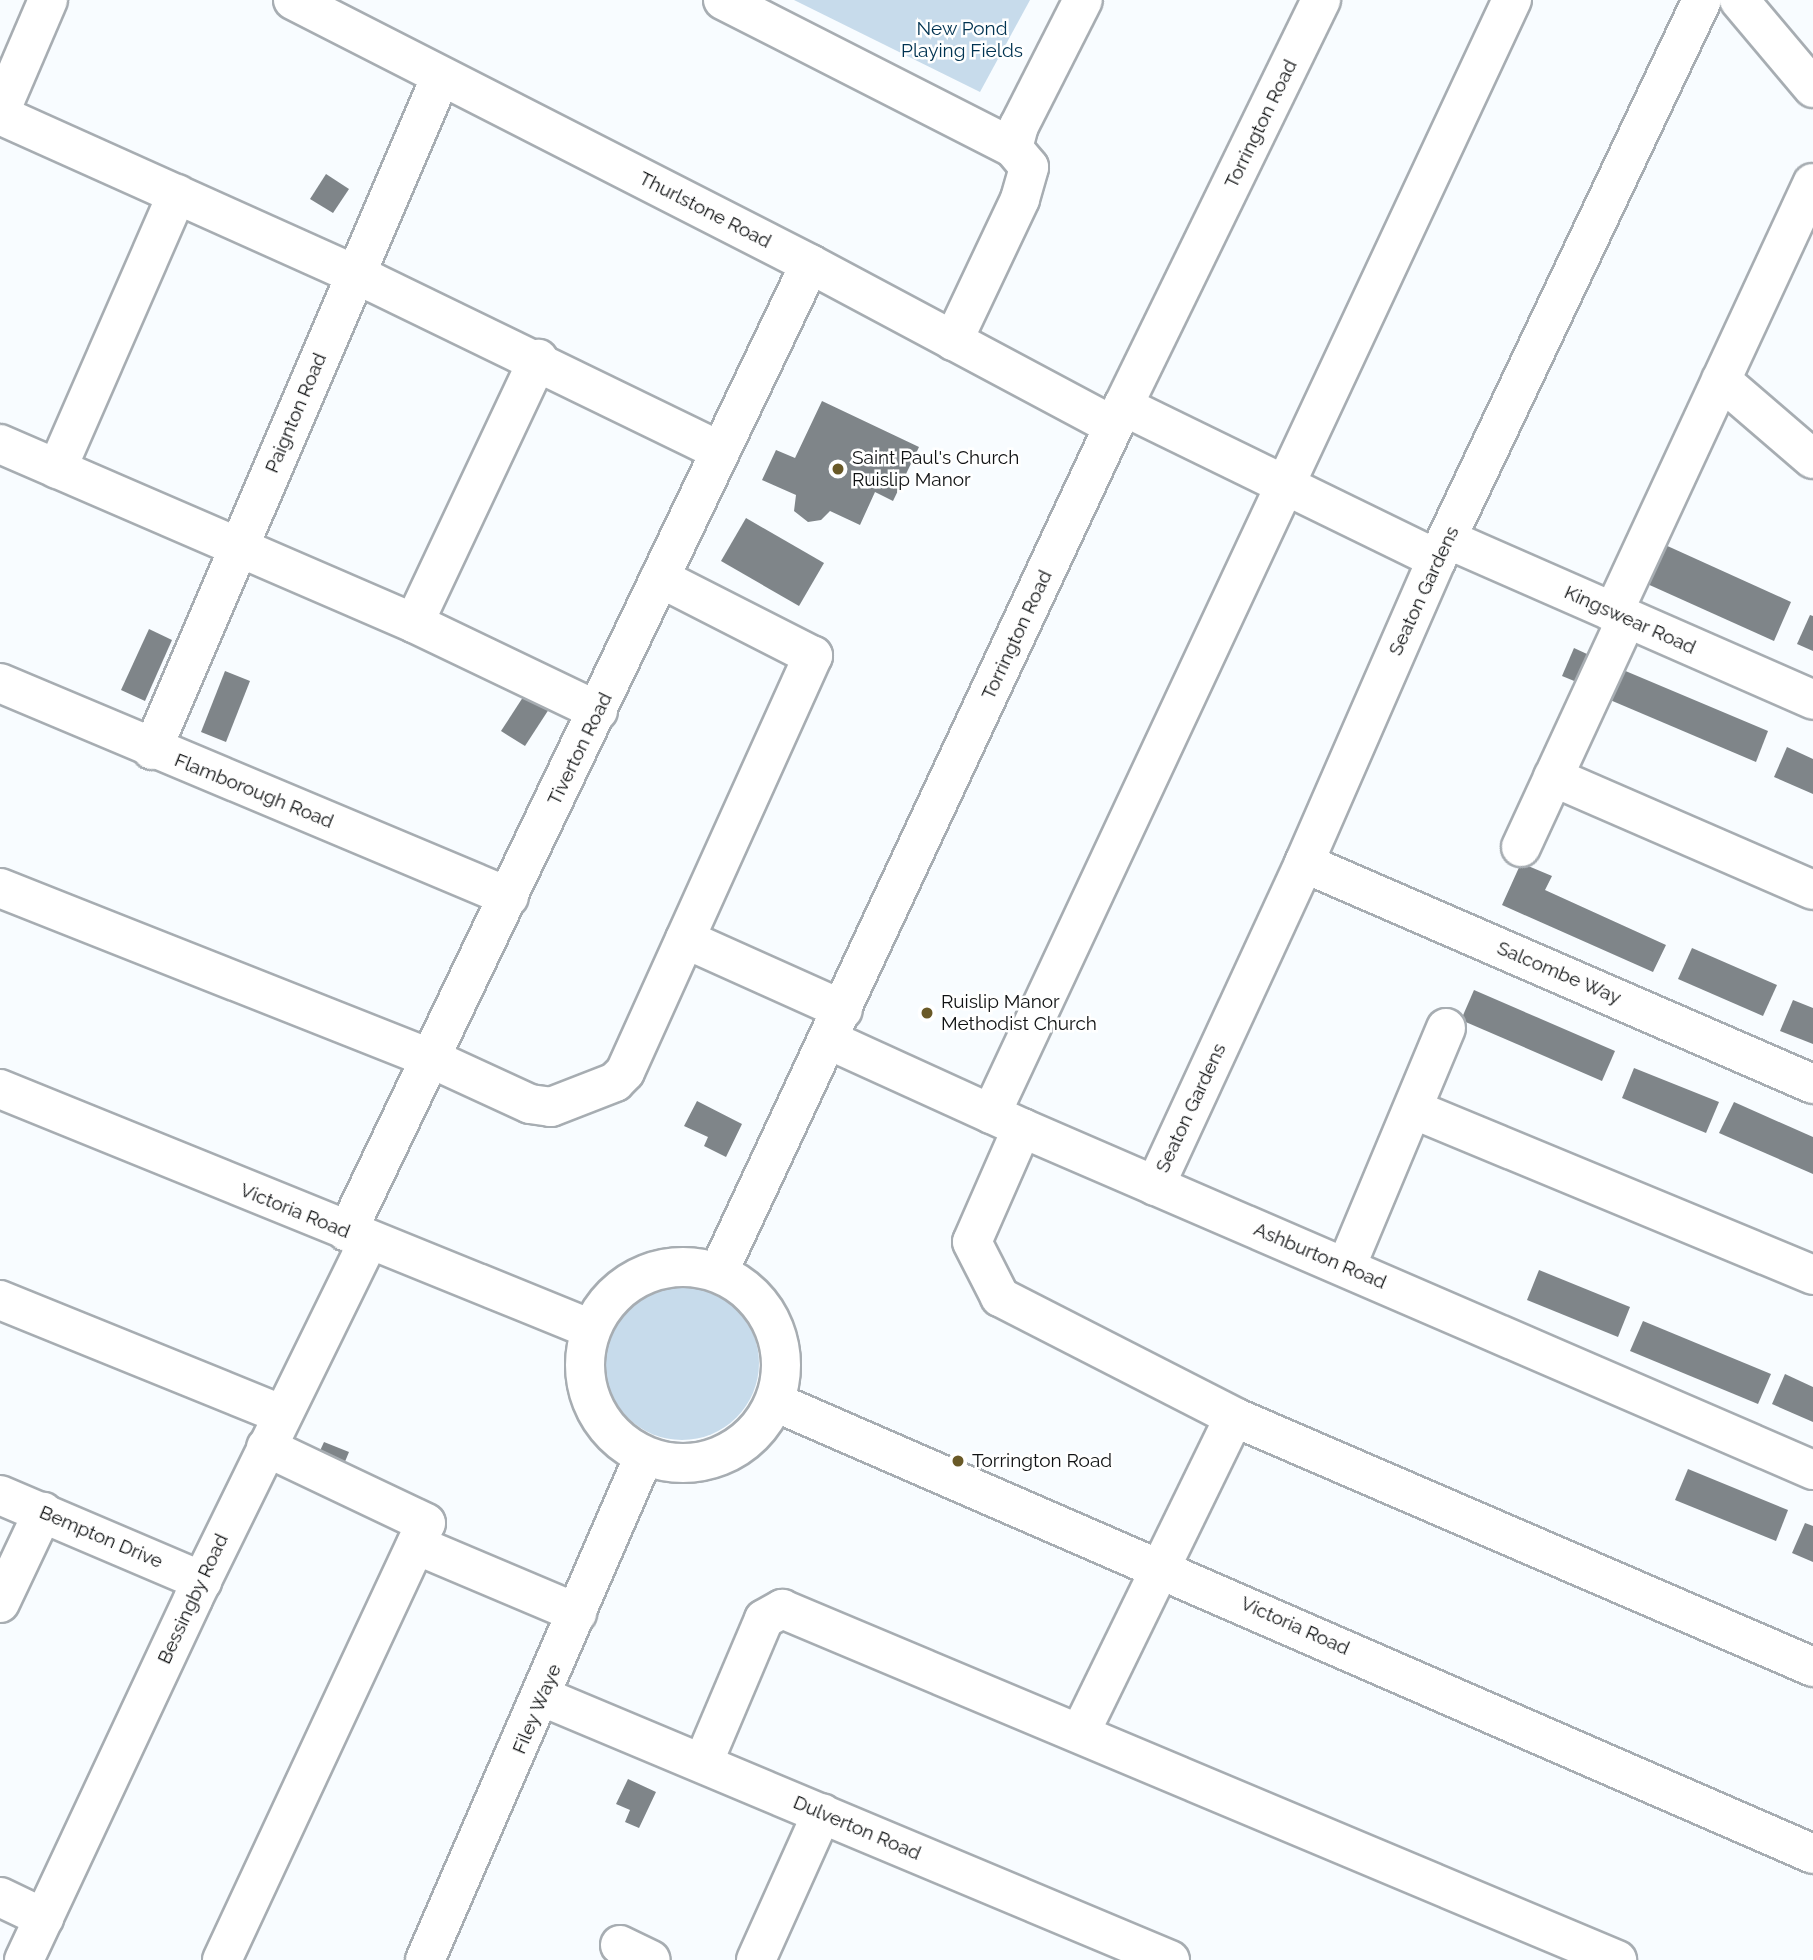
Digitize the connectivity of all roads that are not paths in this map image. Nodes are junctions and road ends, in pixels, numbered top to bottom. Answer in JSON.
{"nodes":[{"id":1,"x":48,"y":0,"type":"edge"},
{"id":2,"x":293,"y":0,"type":"edge"},
{"id":3,"x":723,"y":0,"type":"edge"},
{"id":4,"x":1083,"y":0,"type":"edge"},
{"id":5,"x":1321,"y":0,"type":"edge"},
{"id":6,"x":1512,"y":0,"type":"edge"},
{"id":7,"x":1702,"y":0,"type":"edge"},
{"id":8,"x":1739,"y":0,"type":"edge"},
{"id":9,"x":10,"y":61,"type":"edge"},
{"id":10,"x":441,"y":76,"type":"junction"},
{"id":11,"x":1813,"y":88,"type":"edge"},
{"id":12,"x":0,"y":114,"type":"edge"},
{"id":13,"x":1013,"y":148,"type":"junction"},
{"id":14,"x":1813,"y":183,"type":"edge"},
{"id":15,"x":177,"y":194,"type":"junction"},
{"id":16,"x":810,"y":264,"type":"junction"},
{"id":17,"x":356,"y":274,"type":"junction"},
{"id":18,"x":953,"y":341,"type":"junction"},
{"id":19,"x":538,"y":359,"type":"junction"},
{"id":20,"x":1721,"y":380,"type":"junction"},
{"id":21,"x":1119,"y":416,"type":"junction"},
{"id":22,"x":0,"y":444,"type":"edge"},
{"id":23,"x":720,"y":451,"type":"junction"},
{"id":24,"x":1813,"y":458,"type":"edge"},
{"id":25,"x":57,"y":469,"type":"junction"},
{"id":26,"x":1285,"y":485,"type":"junction"},
{"id":27,"x":238,"y":547,"type":"junction"},
{"id":28,"x":1442,"y":549,"type":"junction"},
{"id":29,"x":660,"y":579,"type":"junction"},
{"id":30,"x":1620,"y":616,"type":"junction"},
{"id":31,"x":414,"y":623,"type":"junction"},
{"id":32,"x":0,"y":683,"type":"edge"},
{"id":33,"x":1813,"y":700,"type":"edge"},
{"id":34,"x":598,"y":711,"type":"junction"},
{"id":35,"x":152,"y":750,"type":"junction"},
{"id":36,"x":1553,"y":777,"type":"junction"},
{"id":37,"x":1521,"y":847,"type":"dead end"},
{"id":38,"x":1304,"y":863,"type":"junction"},
{"id":39,"x":0,"y":888,"type":"edge"},
{"id":40,"x":1813,"y":890,"type":"edge"},
{"id":41,"x":509,"y":897,"type":"junction"},
{"id":42,"x":685,"y":939,"type":"junction"},
{"id":43,"x":836,"y":1025,"type":"junction"},
{"id":44,"x":1446,"y":1028,"type":"dead end"},
{"id":45,"x":430,"y":1058,"type":"junction"},
{"id":46,"x":1813,"y":1084,"type":"edge"},
{"id":47,"x":0,"y":1089,"type":"edge"},
{"id":48,"x":1415,"y":1110,"type":"junction"},
{"id":49,"x":1007,"y":1121,"type":"junction"},
{"id":50,"x":1155,"y":1186,"type":"junction"},
{"id":51,"x":358,"y":1236,"type":"junction"},
{"id":52,"x":1346,"y":1267,"type":"junction"},
{"id":53,"x":718,"y":1273,"type":"junction"},
{"id":54,"x":1813,"y":1275,"type":"edge"},
{"id":55,"x":0,"y":1300,"type":"edge"},
{"id":56,"x":591,"y":1329,"type":"junction"},
{"id":57,"x":775,"y":1402,"type":"junction"},
{"id":58,"x":1234,"y":1416,"type":"junction"},
{"id":59,"x":274,"y":1430,"type":"junction"},
{"id":60,"x":644,"y":1456,"type":"junction"},
{"id":61,"x":1813,"y":1470,"type":"edge"},
{"id":62,"x":0,"y":1495,"type":"edge"},
{"id":63,"x":43,"y":1512,"type":"junction"},
{"id":64,"x":416,"y":1545,"type":"junction"},
{"id":65,"x":1164,"y":1569,"type":"junction"},
{"id":66,"x":201,"y":1581,"type":"junction"},
{"id":67,"x":0,"y":1603,"type":"edge"},
{"id":68,"x":577,"y":1613,"type":"junction"},
{"id":69,"x":1813,"y":1667,"type":"edge"},
{"id":70,"x":543,"y":1697,"type":"junction"},
{"id":71,"x":1081,"y":1731,"type":"junction"},
{"id":72,"x":703,"y":1763,"type":"junction"},
{"id":73,"x":822,"y":1813,"type":"junction"},
{"id":74,"x":1813,"y":1854,"type":"edge"},
{"id":75,"x":0,"y":1897,"type":"edge"},
{"id":76,"x":44,"y":1918,"type":"junction"},
{"id":77,"x":1094,"y":1946,"type":"edge"},
{"id":78,"x":24,"y":1960,"type":"edge"},
{"id":79,"x":222,"y":1960,"type":"edge"},
{"id":80,"x":425,"y":1960,"type":"edge"},
{"id":81,"x":756,"y":1960,"type":"edge"},
{"id":82,"x":1170,"y":1960,"type":"edge"},
{"id":83,"x":1617,"y":1960,"type":"edge"}],
"edges":[{"from":1,"to":9,"type":"street"},
{"from":2,"to":10,"type":"street","name":"Thurlstone Road"},
{"from":3,"to":13,"type":"street"},
{"from":4,"to":13,"type":"street"},
{"from":5,"to":21,"type":"street","name":"Torrington Road"},
{"from":6,"to":26,"type":"street"},
{"from":7,"to":28,"type":"street","name":"Seaton Gardens"},
{"from":8,"to":11,"type":"street"},
{"from":9,"to":12,"type":"street"},
{"from":10,"to":16,"type":"street","name":"Thurlstone Road"},
{"from":10,"to":17,"type":"street","name":"Paignton Road"},
{"from":12,"to":15,"type":"street"},
{"from":13,"to":18,"type":"street"},
{"from":14,"to":20,"type":"street"},
{"from":15,"to":17,"type":"street"},
{"from":15,"to":25,"type":"street"},
{"from":16,"to":18,"type":"street","name":"Thurlstone Road"},
{"from":16,"to":23,"type":"street","name":"Tiverton Road"},
{"from":17,"to":19,"type":"street"},
{"from":17,"to":27,"type":"street","name":"Paignton Road"},
{"from":18,"to":21,"type":"street","name":"Thurlstone Road"},
{"from":19,"to":23,"type":"street"},
{"from":19,"to":31,"type":"street"},
{"from":20,"to":24,"type":"street"},
{"from":20,"to":30,"type":"street"},
{"from":21,"to":26,"type":"street","name":"Thurlstone Road"},
{"from":21,"to":43,"type":"street","name":"Torrington Road"},
{"from":22,"to":25,"type":"street"},
{"from":23,"to":29,"type":"street","name":"Tiverton Road"},
{"from":25,"to":27,"type":"street"},
{"from":26,"to":28,"type":"street","name":"Kingswear Road"},
{"from":26,"to":49,"type":"street"},
{"from":27,"to":31,"type":"street"},
{"from":27,"to":35,"type":"street","name":"Paignton Road"},
{"from":28,"to":30,"type":"street","name":"Kingswear Road"},
{"from":28,"to":38,"type":"street","name":"Seaton Gardens"},
{"from":29,"to":34,"type":"street","name":"Tiverton Road"},
{"from":29,"to":42,"type":"street"},
{"from":30,"to":33,"type":"street","name":"Kingswear Road"},
{"from":30,"to":36,"type":"street"},
{"from":31,"to":34,"type":"street"},
{"from":32,"to":35,"type":"street","name":"Flamborough Road"},
{"from":34,"to":41,"type":"street","name":"Tiverton Road"},
{"from":35,"to":41,"type":"street","name":"Flamborough Road"},
{"from":36,"to":37,"type":"street"},
{"from":36,"to":40,"type":"street"},
{"from":38,"to":46,"type":"street","name":"Salcombe Way"},
{"from":38,"to":50,"type":"street","name":"Seaton Gardens"},
{"from":39,"to":45,"type":"street"},
{"from":41,"to":45,"type":"street","name":"Tiverton Road"},
{"from":42,"to":43,"type":"street","name":"Ashburton Road"},
{"from":42,"to":45,"type":"street"},
{"from":43,"to":49,"type":"street","name":"Ashburton Road"},
{"from":43,"to":53,"type":"street","name":"Torrington Road"},
{"from":44,"to":48,"type":"street"},
{"from":45,"to":51,"type":"street","name":"Tiverton Road"},
{"from":47,"to":51,"type":"street","name":"Victoria Road"},
{"from":48,"to":52,"type":"street"},
{"from":48,"to":54,"type":"street"},
{"from":49,"to":50,"type":"street","name":"Ashburton Road"},
{"from":49,"to":58,"type":"street"},
{"from":50,"to":52,"type":"street","name":"Ashburton Road"},
{"from":51,"to":56,"type":"street","name":"Victoria Road"},
{"from":51,"to":59,"type":"street","name":"Bessingby Road"},
{"from":52,"to":61,"type":"street","name":"Ashburton Road"},
{"from":53,"to":56,"type":"street"},
{"from":53,"to":57,"type":"street"},
{"from":55,"to":59,"type":"street"},
{"from":56,"to":60,"type":"street"},
{"from":57,"to":60,"type":"street"},
{"from":57,"to":65,"type":"street","name":"Victoria Road"},
{"from":58,"to":65,"type":"street"},
{"from":58,"to":69,"type":"street"},
{"from":59,"to":64,"type":"street"},
{"from":59,"to":66,"type":"street","name":"Bessingby Road"},
{"from":60,"to":68,"type":"street","name":"Filey Waye"},
{"from":62,"to":63,"type":"street","name":"Bempton Drive"},
{"from":63,"to":66,"type":"street","name":"Bempton Drive"},
{"from":63,"to":67,"type":"street"},
{"from":64,"to":68,"type":"street"},
{"from":64,"to":79,"type":"street"},
{"from":65,"to":71,"type":"street"},
{"from":65,"to":74,"type":"street","name":"Victoria Road"},
{"from":66,"to":76,"type":"street","name":"Bessingby Road"},
{"from":68,"to":70,"type":"street","name":"Filey Waye"},
{"from":70,"to":72,"type":"street","name":"Dulverton Road"},
{"from":70,"to":80,"type":"street","name":"Filey Waye"},
{"from":71,"to":72,"type":"street"},
{"from":71,"to":83,"type":"street"},
{"from":72,"to":73,"type":"street","name":"Dulverton Road"},
{"from":73,"to":77,"type":"street","name":"Dulverton Road"},
{"from":73,"to":81,"type":"street"},
{"from":75,"to":76,"type":"street"},
{"from":76,"to":78,"type":"street","name":"Bessingby Road"},
{"from":77,"to":82,"type":"street","name":"Dulverton Road"}]}
